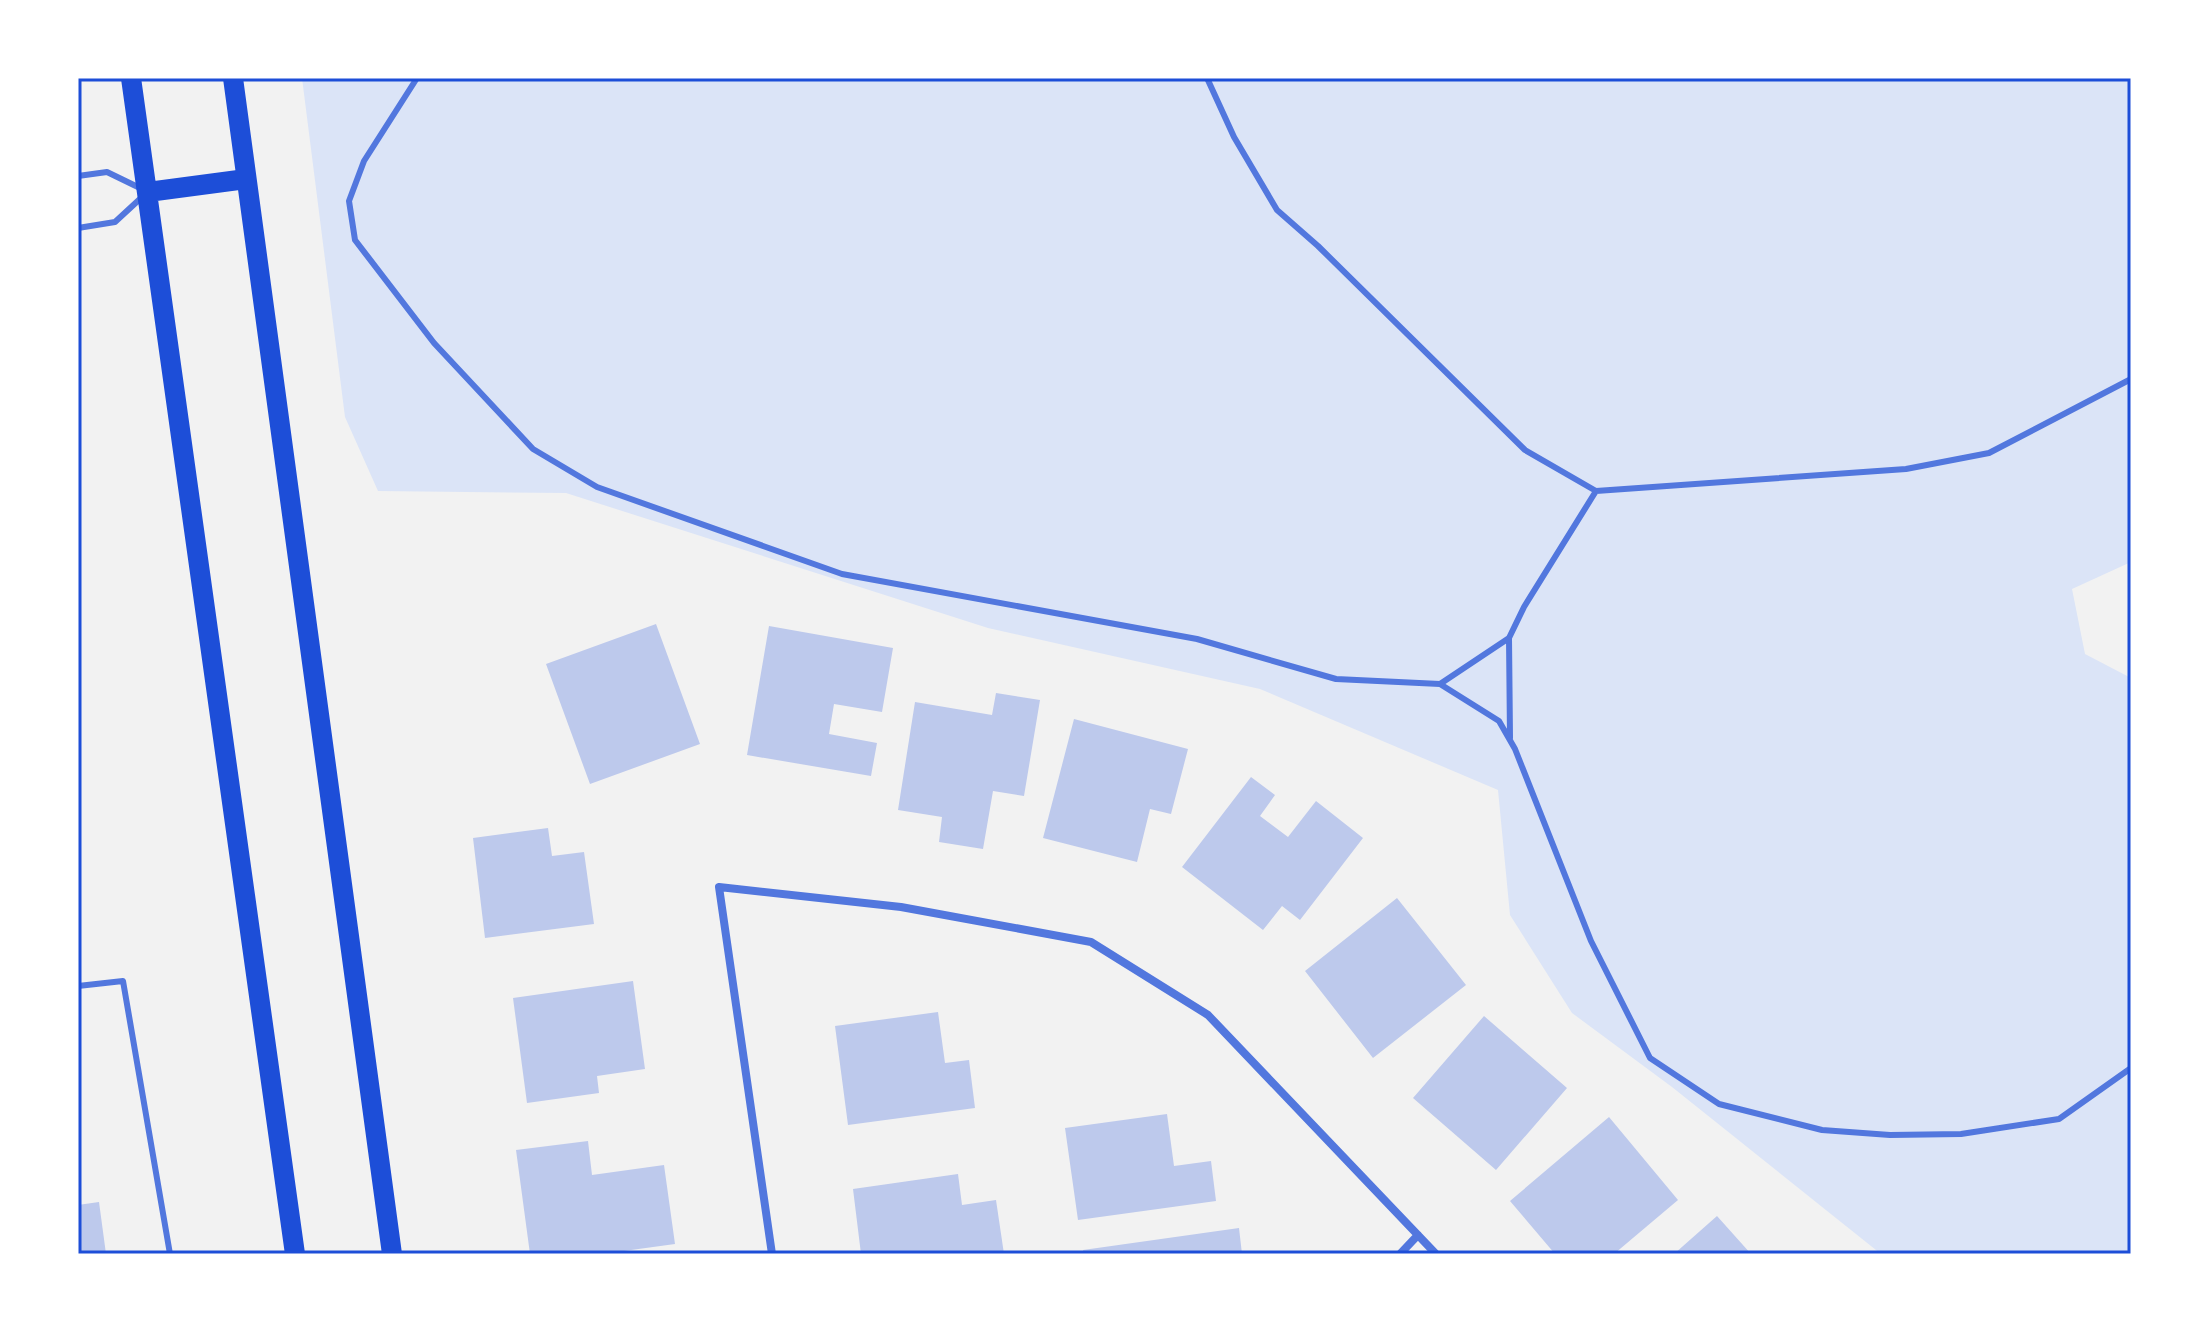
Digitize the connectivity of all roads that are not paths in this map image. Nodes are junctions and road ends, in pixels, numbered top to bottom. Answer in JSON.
{"nodes":[{"id":1,"x":131,"y":78,"type":"edge"},
{"id":2,"x":233,"y":78,"type":"edge"},
{"id":3,"x":417,"y":78,"type":"edge"},
{"id":4,"x":1207,"y":78,"type":"edge"},
{"id":5,"x":78,"y":176,"type":"edge"},
{"id":6,"x":246,"y":179,"type":"junction"},
{"id":7,"x":148,"y":192,"type":"junction"},
{"id":8,"x":78,"y":228,"type":"edge"},
{"id":9,"x":2131,"y":379,"type":"edge"},
{"id":10,"x":1596,"y":491,"type":"junction"},
{"id":11,"x":1509,"y":638,"type":"junction"},
{"id":12,"x":1440,"y":684,"type":"junction"},
{"id":13,"x":1510,"y":741,"type":"junction"},
{"id":14,"x":78,"y":986,"type":"edge"},
{"id":15,"x":2131,"y":1068,"type":"edge"},
{"id":16,"x":1418,"y":1235,"type":"junction"},
{"id":17,"x":170,"y":1254,"type":"edge"},
{"id":18,"x":295,"y":1254,"type":"edge"},
{"id":19,"x":392,"y":1254,"type":"edge"},
{"id":20,"x":772,"y":1254,"type":"edge"},
{"id":21,"x":1400,"y":1254,"type":"edge"},
{"id":22,"x":1436,"y":1254,"type":"edge"}],
"edges":[{"from":1,"to":7,"type":"main road"},
{"from":2,"to":6,"type":"main road"},
{"from":3,"to":12,"type":"lane"},
{"from":4,"to":10,"type":"lane"},
{"from":5,"to":7,"type":"lane"},
{"from":6,"to":7,"type":"main road"},
{"from":6,"to":19,"type":"main road"},
{"from":7,"to":8,"type":"lane"},
{"from":7,"to":18,"type":"main road"},
{"from":9,"to":10,"type":"lane"},
{"from":10,"to":11,"type":"lane"},
{"from":11,"to":12,"type":"lane"},
{"from":11,"to":13,"type":"lane"},
{"from":12,"to":13,"type":"lane"},
{"from":13,"to":15,"type":"lane"},
{"from":14,"to":17,"type":"lane"},
{"from":16,"to":20,"type":"street"},
{"from":16,"to":21,"type":"street"},
{"from":16,"to":22,"type":"street"}]}
